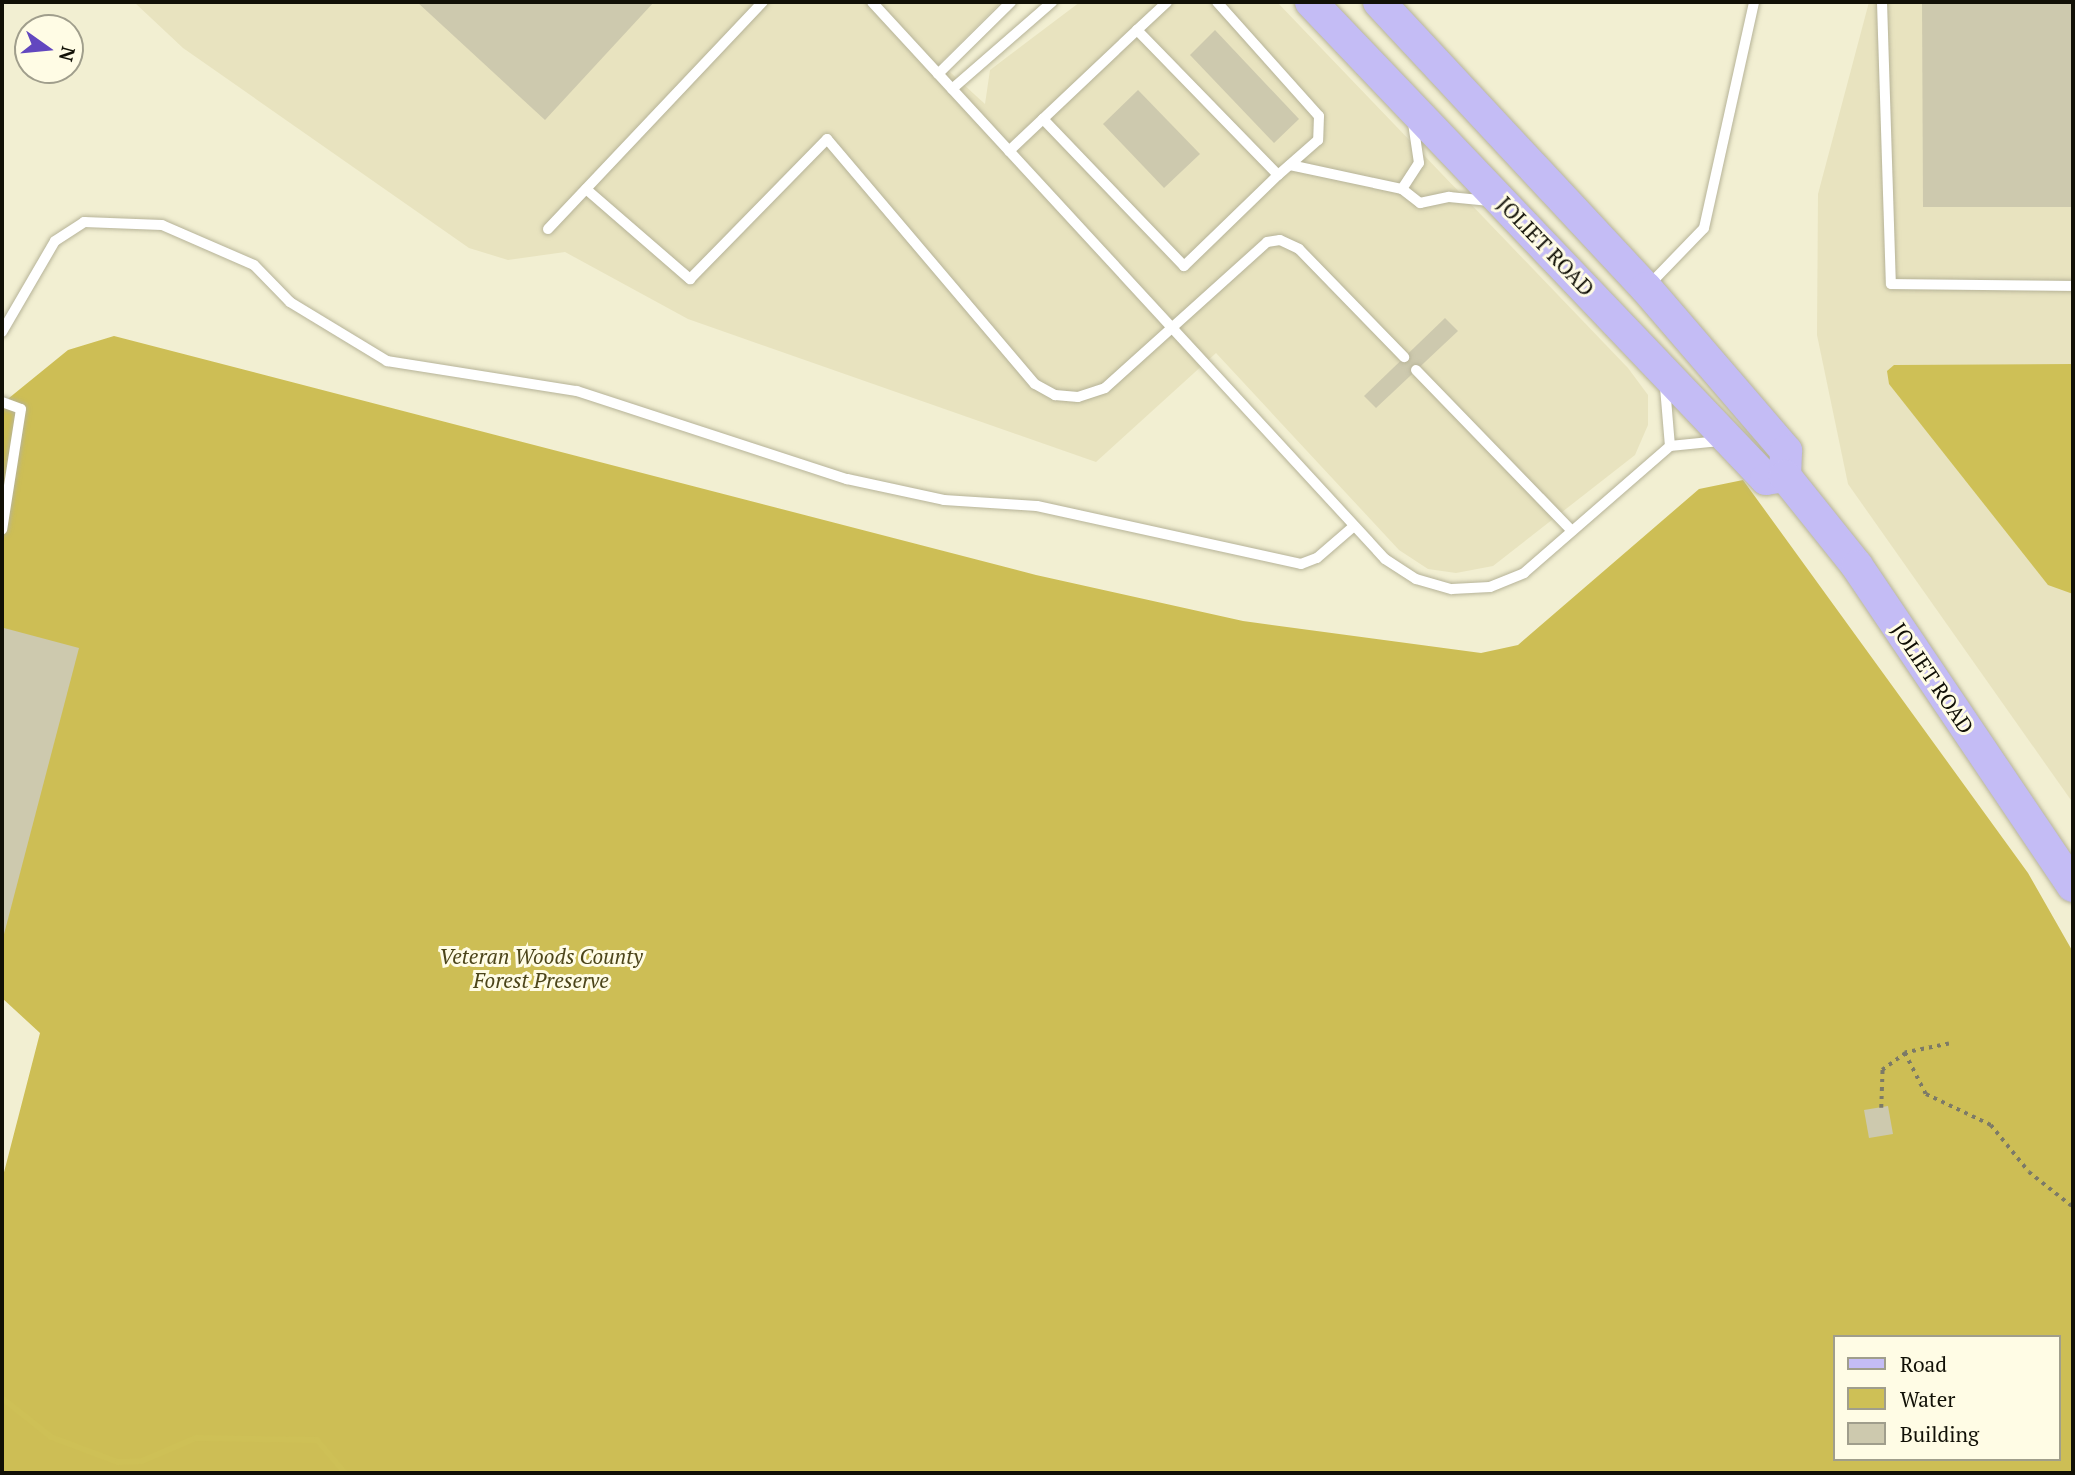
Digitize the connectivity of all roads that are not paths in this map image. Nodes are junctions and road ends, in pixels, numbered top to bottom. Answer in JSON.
{"nodes":[{"id":1,"x":764,"y":2,"type":"edge"},
{"id":2,"x":872,"y":2,"type":"edge"},
{"id":3,"x":1011,"y":2,"type":"edge"},
{"id":4,"x":1052,"y":2,"type":"edge"},
{"id":5,"x":1167,"y":2,"type":"edge"},
{"id":6,"x":1217,"y":2,"type":"edge"},
{"id":7,"x":1311,"y":2,"type":"edge"},
{"id":8,"x":1379,"y":2,"type":"edge"},
{"id":9,"x":1754,"y":2,"type":"edge"},
{"id":10,"x":1882,"y":2,"type":"edge"},
{"id":11,"x":1138,"y":30,"type":"junction"},
{"id":12,"x":938,"y":74,"type":"junction"},
{"id":13,"x":952,"y":89,"type":"junction"},
{"id":14,"x":1411,"y":108,"type":"junction"},
{"id":15,"x":1043,"y":120,"type":"junction"},
{"id":16,"x":1009,"y":151,"type":"junction"},
{"id":17,"x":1290,"y":164,"type":"junction"},
{"id":18,"x":1278,"y":175,"type":"junction"},
{"id":19,"x":586,"y":189,"type":"junction"},
{"id":20,"x":1402,"y":189,"type":"junction"},
{"id":21,"x":1505,"y":205,"type":"junction"},
{"id":22,"x":548,"y":229,"type":"dead end"},
{"id":23,"x":2073,"y":286,"type":"edge"},
{"id":24,"x":1646,"y":288,"type":"junction"},
{"id":25,"x":1171,"y":327,"type":"junction"},
{"id":26,"x":2,"y":332,"type":"edge"},
{"id":27,"x":1404,"y":357,"type":"dead end"},
{"id":28,"x":1664,"y":368,"type":"junction"},
{"id":29,"x":1416,"y":370,"type":"dead end"},
{"id":30,"x":2,"y":402,"type":"edge"},
{"id":31,"x":1731,"y":441,"type":"junction"},
{"id":32,"x":1670,"y":446,"type":"junction"},
{"id":33,"x":1785,"y":476,"type":"junction"},
{"id":34,"x":1354,"y":526,"type":"junction"},
{"id":35,"x":2,"y":530,"type":"edge"},
{"id":36,"x":1573,"y":531,"type":"junction"},
{"id":37,"x":2073,"y":886,"type":"edge"}],
"edges":[{"from":1,"to":19,"type":"lane"},
{"from":2,"to":12,"type":"lane"},
{"from":3,"to":12,"type":"lane"},
{"from":4,"to":13,"type":"lane"},
{"from":5,"to":11,"type":"lane"},
{"from":6,"to":17,"type":"lane"},
{"from":7,"to":14,"type":"main road","name":"JOLIET ROAD"},
{"from":8,"to":24,"type":"main road","name":"JOLIET ROAD"},
{"from":9,"to":24,"type":"lane"},
{"from":10,"to":23,"type":"lane"},
{"from":11,"to":15,"type":"lane"},
{"from":11,"to":18,"type":"lane"},
{"from":12,"to":13,"type":"lane"},
{"from":13,"to":16,"type":"lane"},
{"from":14,"to":20,"type":"lane"},
{"from":14,"to":21,"type":"main road","name":"JOLIET ROAD"},
{"from":15,"to":16,"type":"lane"},
{"from":15,"to":18,"type":"lane"},
{"from":16,"to":25,"type":"lane"},
{"from":17,"to":18,"type":"lane"},
{"from":17,"to":20,"type":"lane"},
{"from":19,"to":22,"type":"lane"},
{"from":19,"to":25,"type":"lane"},
{"from":20,"to":21,"type":"lane"},
{"from":21,"to":28,"type":"main road","name":"JOLIET ROAD"},
{"from":24,"to":33,"type":"main road","name":"JOLIET ROAD"},
{"from":25,"to":27,"type":"lane"},
{"from":25,"to":34,"type":"lane"},
{"from":26,"to":34,"type":"lane"},
{"from":28,"to":31,"type":"main road","name":"JOLIET ROAD"},
{"from":28,"to":32,"type":"lane"},
{"from":29,"to":36,"type":"lane"},
{"from":30,"to":35,"type":"lane"},
{"from":31,"to":32,"type":"lane"},
{"from":31,"to":33,"type":"main road","name":"JOLIET ROAD"},
{"from":32,"to":36,"type":"lane"},
{"from":33,"to":37,"type":"main road","name":"JOLIET ROAD"},
{"from":34,"to":36,"type":"lane"}]}
